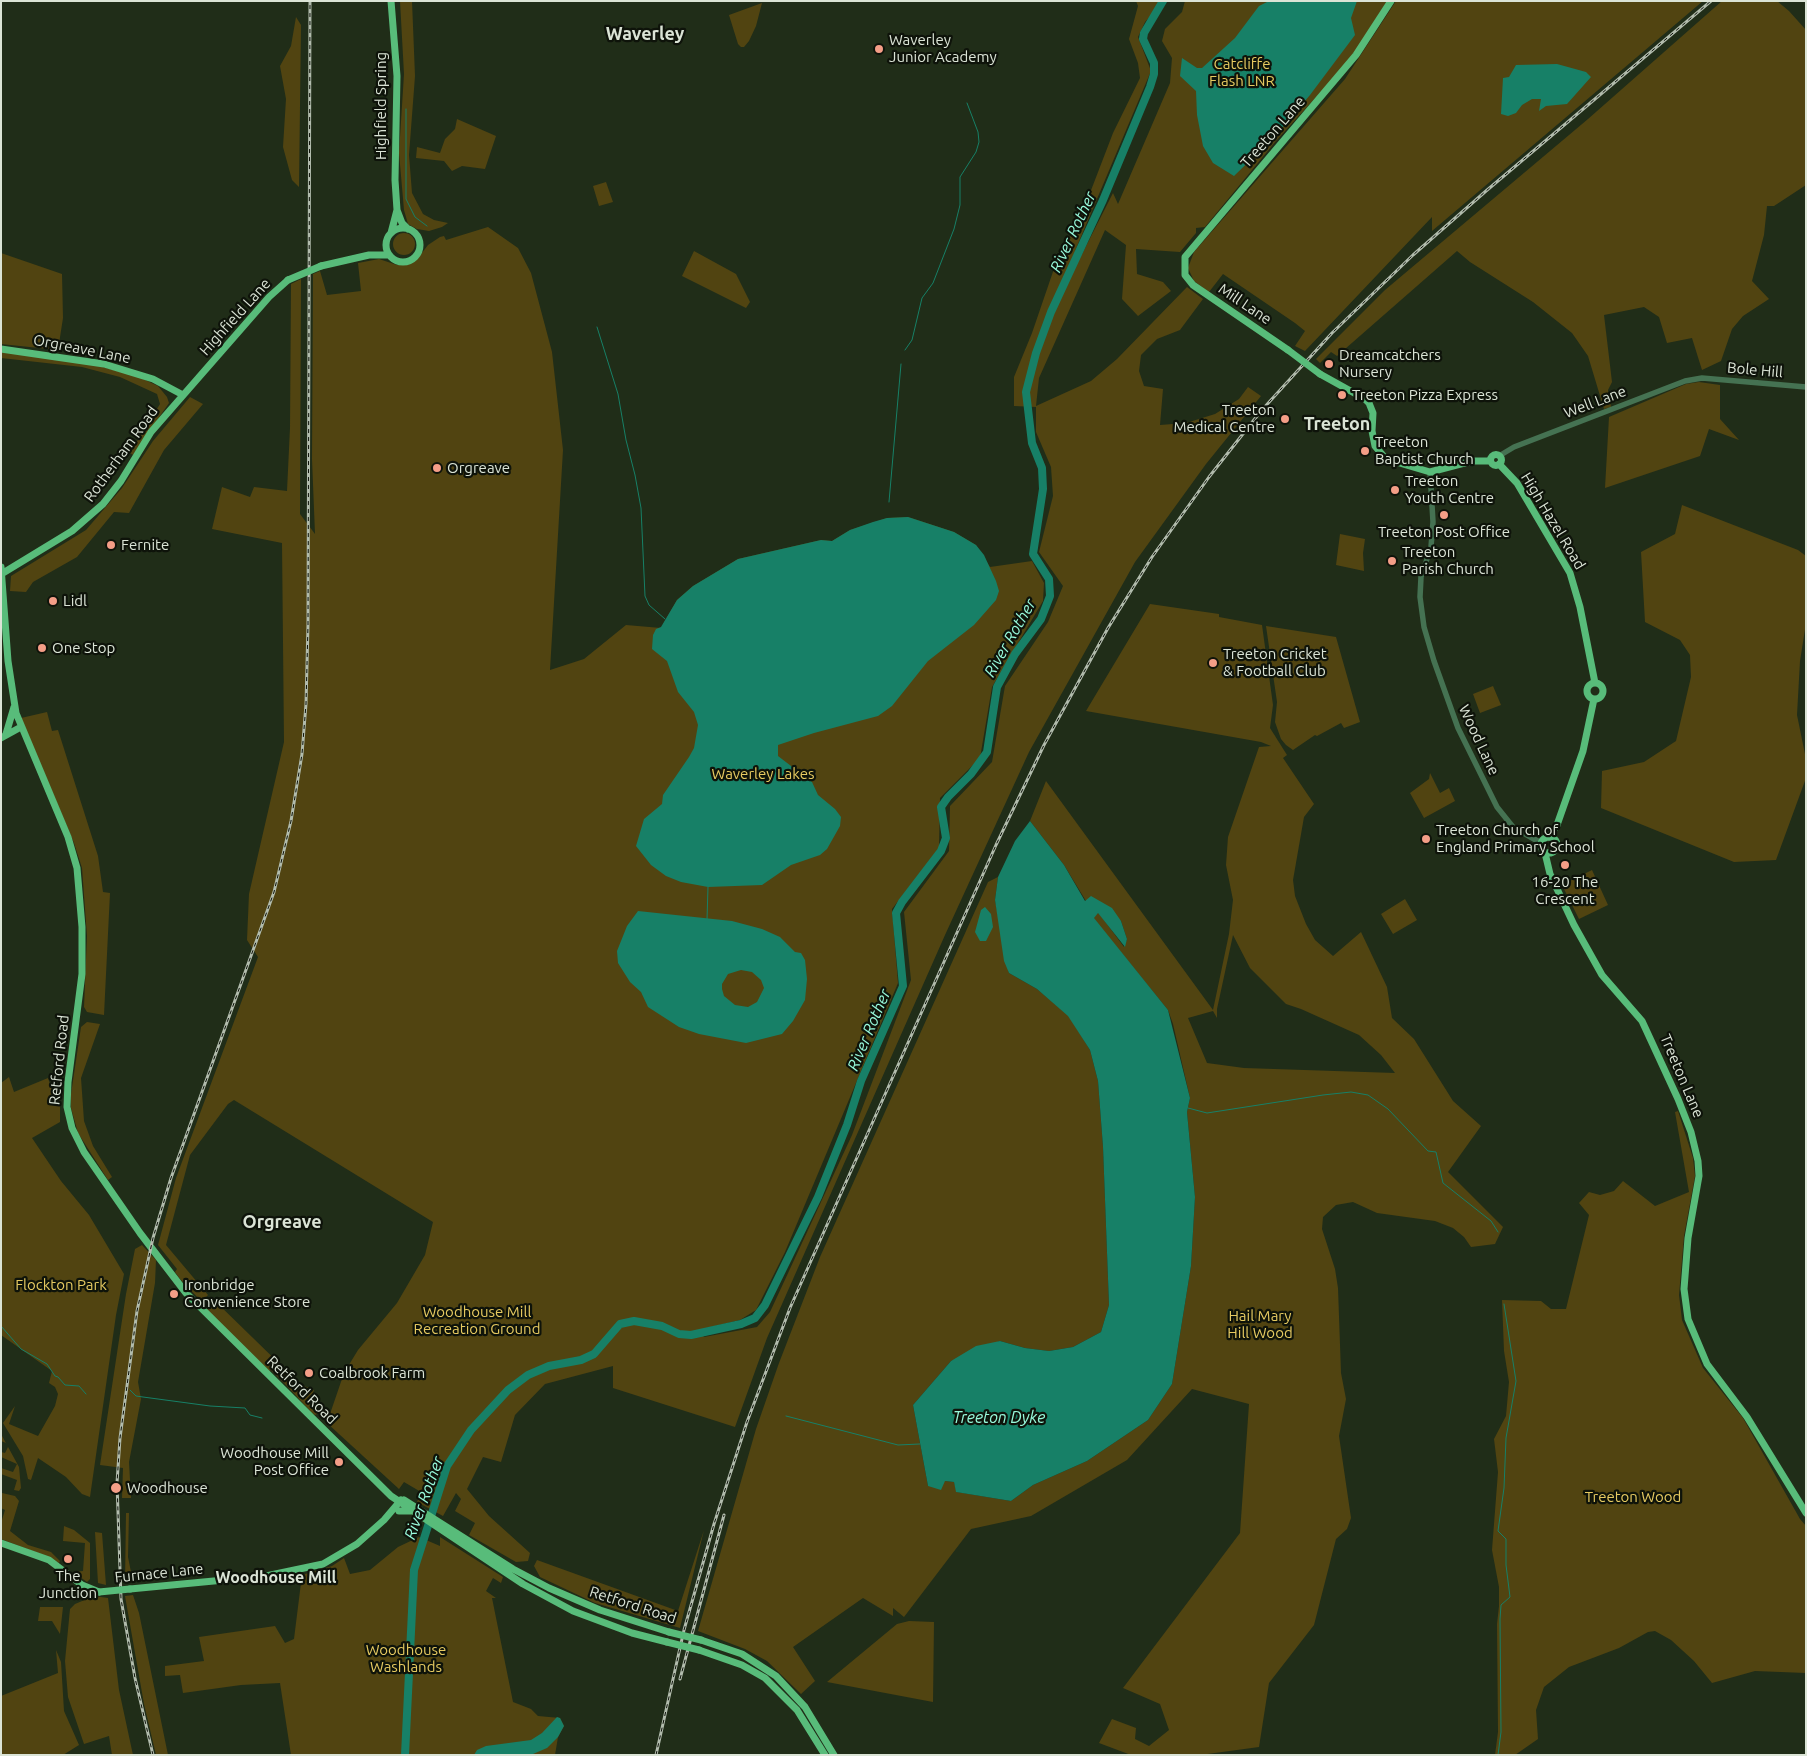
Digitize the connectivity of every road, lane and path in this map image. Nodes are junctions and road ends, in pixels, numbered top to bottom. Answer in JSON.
{"nodes":[{"id":1,"x":391,"y":1,"type":"edge"},
{"id":2,"x":1391,"y":1,"type":"edge"},
{"id":3,"x":397,"y":210,"type":"junction"},
{"id":4,"x":408,"y":228,"type":"junction"},
{"id":5,"x":391,"y":233,"type":"junction"},
{"id":6,"x":386,"y":242,"type":"junction"},
{"id":7,"x":374,"y":255,"type":"junction"},
{"id":8,"x":389,"y":255,"type":"junction"},
{"id":9,"x":1188,"y":281,"type":"joint"},
{"id":10,"x":1,"y":348,"type":"edge"},
{"id":11,"x":1702,"y":378,"type":"joint"},
{"id":12,"x":1806,"y":387,"type":"edge"},
{"id":13,"x":183,"y":395,"type":"junction"},
{"id":14,"x":1499,"y":456,"type":"junction"},
{"id":15,"x":1490,"y":460,"type":"junction"},
{"id":16,"x":1499,"y":464,"type":"junction"},
{"id":17,"x":1430,"y":472,"type":"junction"},
{"id":18,"x":2,"y":570,"type":"edge"},
{"id":19,"x":1595,"y":683,"type":"junction"},
{"id":20,"x":1594,"y":699,"type":"junction"},
{"id":21,"x":14,"y":704,"type":"junction"},
{"id":22,"x":20,"y":723,"type":"junction"},
{"id":23,"x":5,"y":734,"type":"edge"},
{"id":24,"x":1557,"y":824,"type":"junction"},
{"id":25,"x":1549,"y":837,"type":"junction"},
{"id":26,"x":1556,"y":842,"type":"junction"},
{"id":27,"x":1541,"y":843,"type":"junction"},
{"id":28,"x":1553,"y":852,"type":"junction"},
{"id":29,"x":1545,"y":853,"type":"junction"},
{"id":30,"x":1550,"y":871,"type":"junction"},
{"id":31,"x":402,"y":1502,"type":"junction"},
{"id":32,"x":398,"y":1511,"type":"junction"},
{"id":33,"x":412,"y":1511,"type":"junction"},
{"id":34,"x":1806,"y":1513,"type":"edge"},
{"id":35,"x":424,"y":1516,"type":"junction"},
{"id":36,"x":384,"y":1520,"type":"junction"},
{"id":37,"x":435,"y":1523,"type":"junction"},
{"id":38,"x":1,"y":1542,"type":"edge"},
{"id":39,"x":825,"y":1755,"type":"edge"},
{"id":40,"x":834,"y":1755,"type":"edge"}],
"edges":[{"from":1,"to":3,"type":"main road","name":"Highfield Spring"},
{"from":2,"to":9,"type":"main road","name":"Treeton Lane"},
{"from":3,"to":4,"type":"main road"},
{"from":3,"to":5,"type":"main road"},
{"from":4,"to":5,"type":"main road"},
{"from":4,"to":8,"type":"main road"},
{"from":5,"to":6,"type":"main road"},
{"from":6,"to":7,"type":"main road"},
{"from":6,"to":8,"type":"main road"},
{"from":7,"to":8,"type":"main road","name":"Highfield Lane"},
{"from":7,"to":13,"type":"main road","name":"Highfield Lane","bridge":true},
{"from":9,"to":17,"type":"main road","name":"Mill Lane","bridge":true},
{"from":10,"to":13,"type":"main road","name":"Orgreave Lane"},
{"from":11,"to":12,"type":"street","name":"Bole Hill"},
{"from":11,"to":14,"type":"street","name":"Well Lane"},
{"from":13,"to":18,"type":"main road","name":"Rotherham Road"},
{"from":14,"to":15,"type":"main road"},
{"from":14,"to":16,"type":"main road"},
{"from":15,"to":16,"type":"main road"},
{"from":15,"to":17,"type":"main road"},
{"from":16,"to":19,"type":"main road","name":"High Hazel Road"},
{"from":17,"to":27,"type":"street","name":"Wood Lane"},
{"from":18,"to":21,"type":"main road","name":"Retford Road"},
{"from":19,"to":20,"type":"main road"},
{"from":19,"to":20,"type":"main road"},
{"from":20,"to":24,"type":"main road"},
{"from":21,"to":22,"type":"main road","name":"Retford Road"},
{"from":21,"to":23,"type":"main road"},
{"from":22,"to":23,"type":"main road"},
{"from":22,"to":31,"type":"main road","name":"Retford Road"},
{"from":24,"to":25,"type":"main road"},
{"from":24,"to":26,"type":"main road"},
{"from":25,"to":26,"type":"main road"},
{"from":25,"to":27,"type":"main road"},
{"from":26,"to":28,"type":"main road"},
{"from":27,"to":29,"type":"main road"},
{"from":28,"to":29,"type":"main road"},
{"from":28,"to":30,"type":"main road"},
{"from":29,"to":30,"type":"main road","name":"Treeton Lane"},
{"from":30,"to":34,"type":"main road","name":"Treeton Lane"},
{"from":31,"to":32,"type":"main road","name":"Furnace Lane"},
{"from":31,"to":33,"type":"main road","name":"Retford Road"},
{"from":31,"to":35,"type":"main road","name":"Retford Road"},
{"from":31,"to":36,"type":"main road","name":"Furnace Lane"},
{"from":32,"to":33,"type":"main road"},
{"from":32,"to":36,"type":"main road","name":"Furnace Lane"},
{"from":33,"to":35,"type":"main road","name":"Retford Road"},
{"from":35,"to":37,"type":"main road","name":"Retford Road"},
{"from":36,"to":38,"type":"main road","name":"Furnace Lane","bridge":true},
{"from":37,"to":39,"type":"main road","name":"Retford Road","bridge":true},
{"from":37,"to":40,"type":"main road","name":"Retford Road","bridge":true}]}
